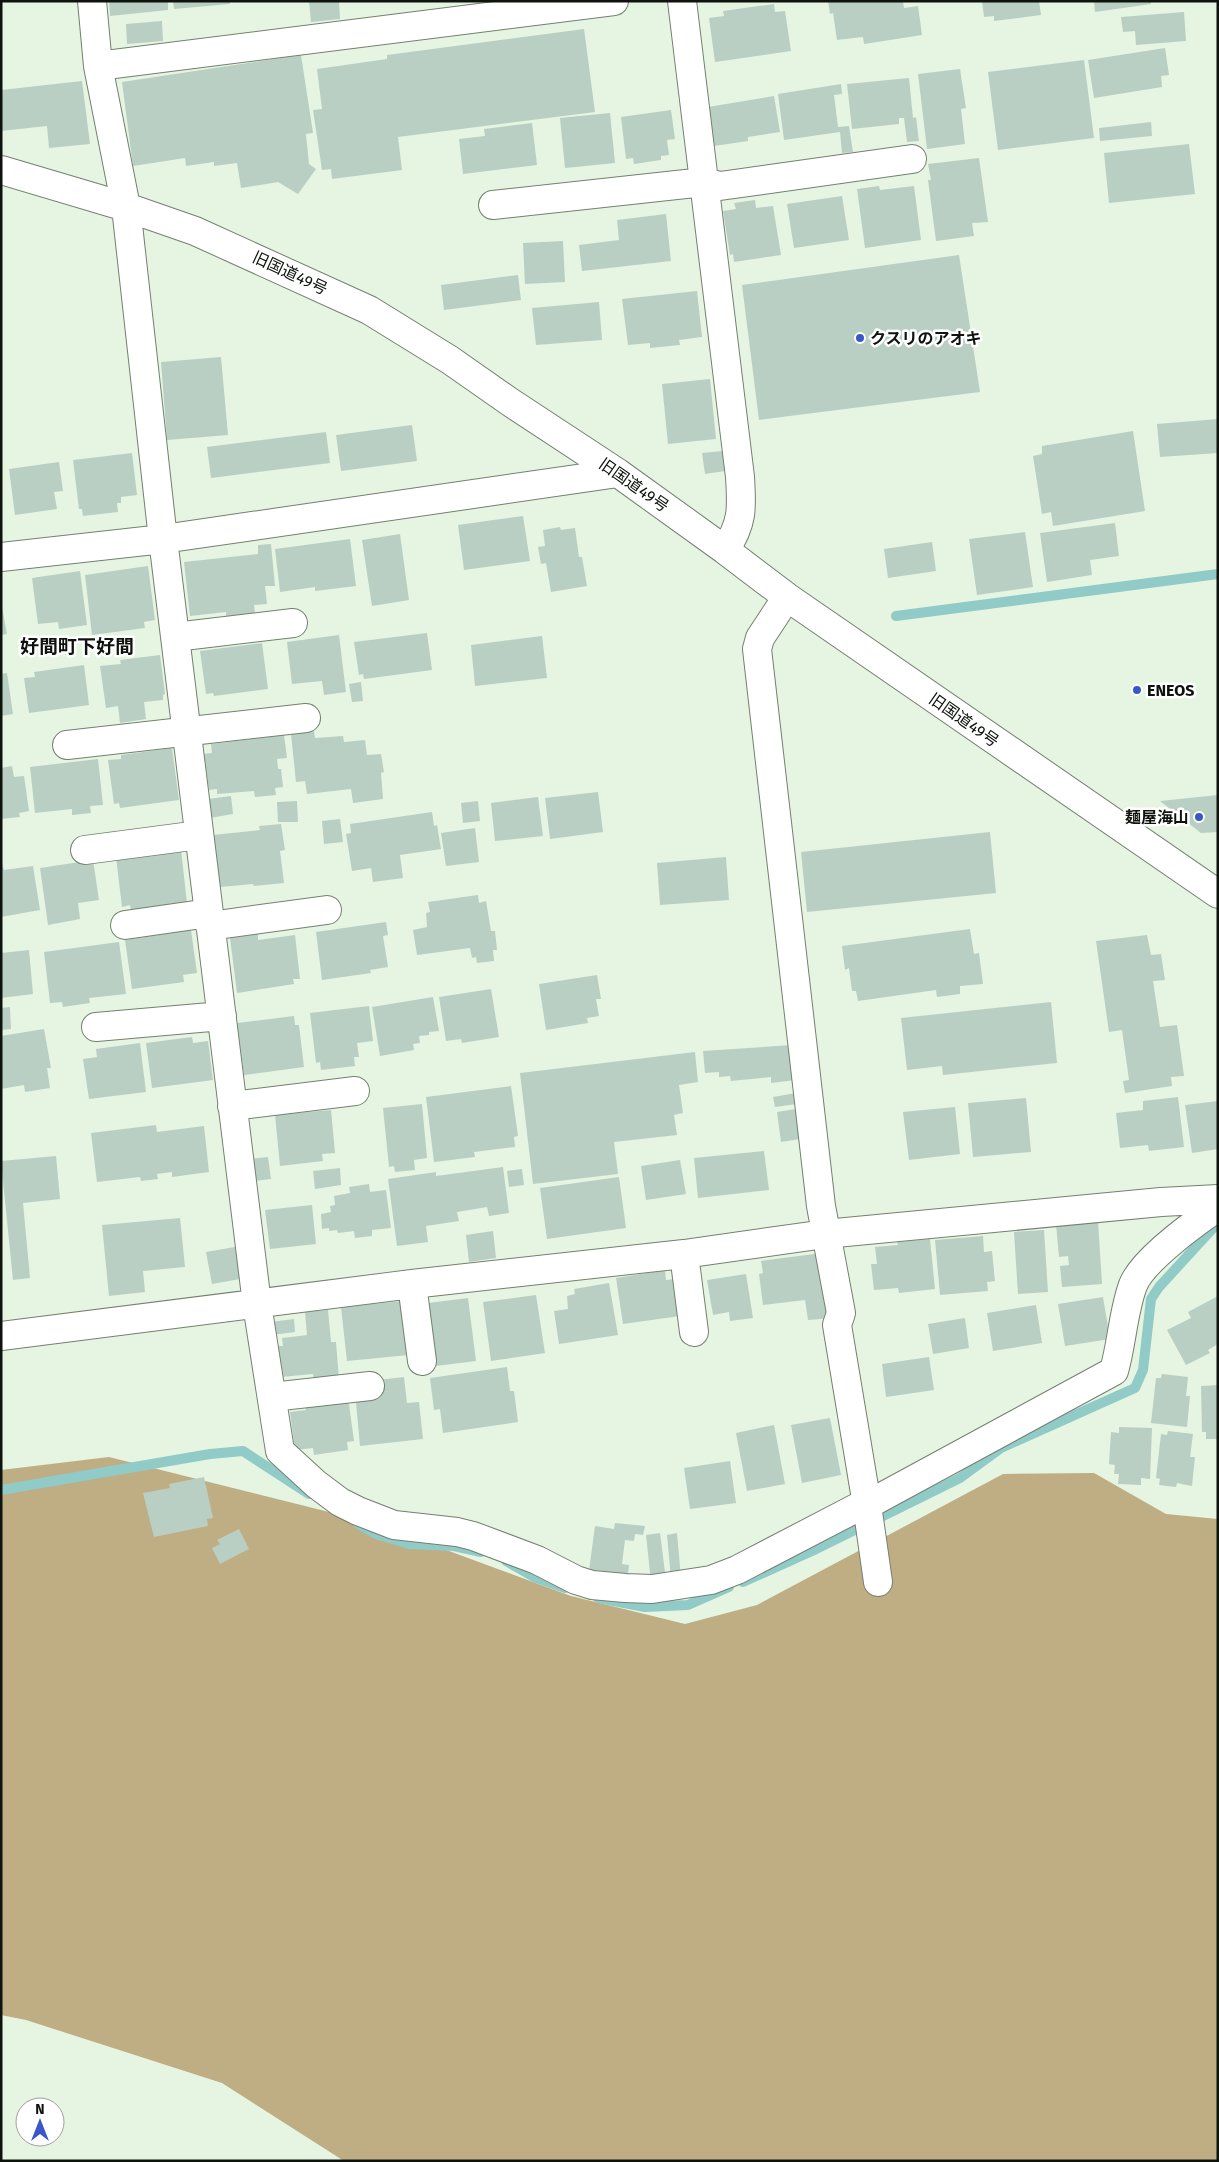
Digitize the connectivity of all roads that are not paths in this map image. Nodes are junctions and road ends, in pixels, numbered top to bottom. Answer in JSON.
{"nodes":[{"id":1,"x":92,"y":1,"type":"edge"},
{"id":2,"x":614,"y":1,"type":"edge"},
{"id":3,"x":682,"y":1,"type":"edge"},
{"id":4,"x":98,"y":66,"type":"junction"},
{"id":5,"x":912,"y":159,"type":"dead end"},
{"id":6,"x":1,"y":170,"type":"edge"},
{"id":7,"x":704,"y":182,"type":"junction"},
{"id":8,"x":493,"y":205,"type":"dead end"},
{"id":9,"x":126,"y":207,"type":"junction"},
{"id":10,"x":618,"y":472,"type":"junction"},
{"id":11,"x":163,"y":539,"type":"junction"},
{"id":12,"x":725,"y":550,"type":"junction"},
{"id":13,"x":1,"y":557,"type":"edge"},
{"id":14,"x":787,"y":597,"type":"junction"},
{"id":15,"x":293,"y":623,"type":"dead end"},
{"id":16,"x":175,"y":637,"type":"junction"},
{"id":17,"x":306,"y":718,"type":"dead end"},
{"id":18,"x":186,"y":732,"type":"junction"},
{"id":19,"x":68,"y":745,"type":"dead end"},
{"id":20,"x":199,"y":835,"type":"junction"},
{"id":21,"x":85,"y":850,"type":"dead end"},
{"id":22,"x":1218,"y":894,"type":"edge"},
{"id":23,"x":326,"y":910,"type":"dead end"},
{"id":24,"x":210,"y":920,"type":"junction"},
{"id":25,"x":125,"y":924,"type":"dead end"},
{"id":26,"x":222,"y":1016,"type":"junction"},
{"id":27,"x":96,"y":1027,"type":"dead end"},
{"id":28,"x":355,"y":1091,"type":"dead end"},
{"id":29,"x":232,"y":1106,"type":"junction"},
{"id":30,"x":1218,"y":1200,"type":"edge"},
{"id":31,"x":1218,"y":1207,"type":"edge"},
{"id":32,"x":825,"y":1234,"type":"junction"},
{"id":33,"x":684,"y":1254,"type":"junction"},
{"id":34,"x":412,"y":1284,"type":"junction"},
{"id":35,"x":257,"y":1304,"type":"junction"},
{"id":36,"x":694,"y":1332,"type":"dead end"},
{"id":37,"x":1,"y":1336,"type":"edge"},
{"id":38,"x":422,"y":1361,"type":"dead end"},
{"id":39,"x":370,"y":1386,"type":"dead end"},
{"id":40,"x":272,"y":1397,"type":"junction"},
{"id":41,"x":867,"y":1506,"type":"junction"},
{"id":42,"x":878,"y":1582,"type":"dead end"}],
"edges":[{"from":1,"to":4,"type":"street"},
{"from":2,"to":4,"type":"street"},
{"from":3,"to":7,"type":"street"},
{"from":4,"to":9,"type":"street"},
{"from":5,"to":7,"type":"street"},
{"from":6,"to":9,"type":"street","name":"旧国道49号"},
{"from":7,"to":8,"type":"street"},
{"from":7,"to":12,"type":"street"},
{"from":9,"to":10,"type":"street","name":"旧国道49号"},
{"from":9,"to":11,"type":"street"},
{"from":10,"to":11,"type":"street"},
{"from":10,"to":12,"type":"street","name":"旧国道49号"},
{"from":11,"to":13,"type":"street"},
{"from":11,"to":16,"type":"street"},
{"from":12,"to":14,"type":"street","name":"旧国道49号"},
{"from":14,"to":22,"type":"street","name":"旧国道49号"},
{"from":14,"to":32,"type":"street"},
{"from":15,"to":16,"type":"street"},
{"from":16,"to":18,"type":"street"},
{"from":17,"to":18,"type":"street"},
{"from":18,"to":19,"type":"street"},
{"from":18,"to":20,"type":"street"},
{"from":20,"to":21,"type":"street"},
{"from":20,"to":24,"type":"street"},
{"from":23,"to":24,"type":"street"},
{"from":24,"to":25,"type":"street"},
{"from":24,"to":26,"type":"street"},
{"from":26,"to":27,"type":"street"},
{"from":26,"to":29,"type":"street"},
{"from":28,"to":29,"type":"street"},
{"from":29,"to":35,"type":"street"},
{"from":30,"to":32,"type":"street"},
{"from":31,"to":41,"type":"street"},
{"from":32,"to":33,"type":"street"},
{"from":32,"to":41,"type":"street"},
{"from":33,"to":34,"type":"street"},
{"from":33,"to":36,"type":"street"},
{"from":34,"to":35,"type":"street"},
{"from":34,"to":38,"type":"street"},
{"from":35,"to":37,"type":"street"},
{"from":35,"to":40,"type":"street"},
{"from":39,"to":40,"type":"street"},
{"from":40,"to":41,"type":"street"},
{"from":41,"to":42,"type":"street"}]}
